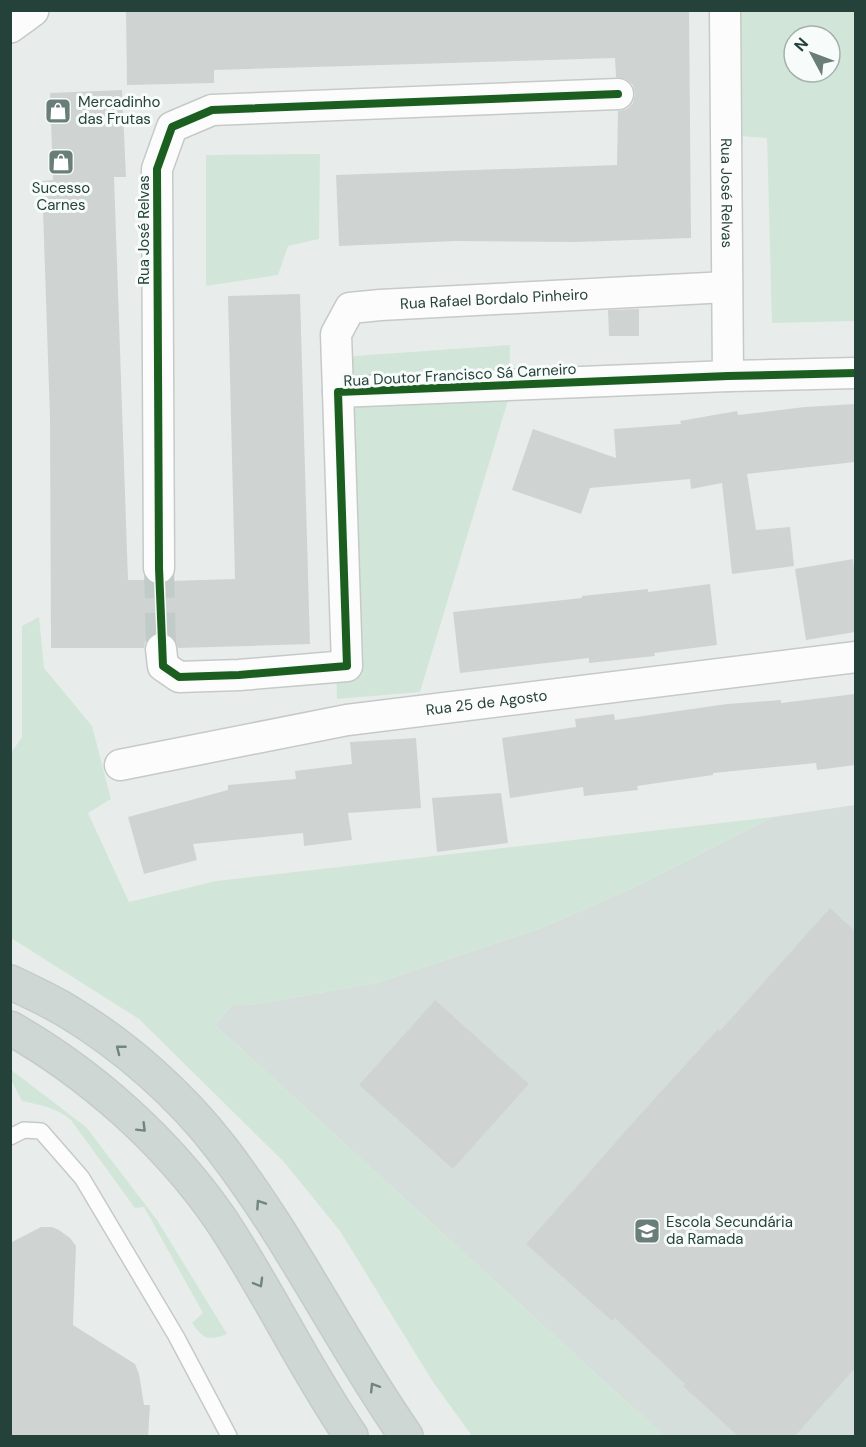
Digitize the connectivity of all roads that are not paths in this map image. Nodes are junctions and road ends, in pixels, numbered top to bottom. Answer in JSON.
{"nodes":[{"id":1,"x":32,"y":10,"type":"edge"},
{"id":2,"x":725,"y":10,"type":"edge"},
{"id":3,"x":10,"y":26,"type":"edge"},
{"id":4,"x":618,"y":94,"type":"dead end"},
{"id":5,"x":727,"y":287,"type":"junction"},
{"id":6,"x":855,"y":373,"type":"edge"},
{"id":7,"x":728,"y":376,"type":"junction"},
{"id":8,"x":338,"y":392,"type":"junction"},
{"id":9,"x":159,"y":568,"type":"tunnel mouth"},
{"id":10,"x":161,"y":649,"type":"tunnel mouth"},
{"id":11,"x":855,"y":657,"type":"edge"},
{"id":12,"x":120,"y":765,"type":"dead end"},
{"id":13,"x":10,"y":982,"type":"edge"},
{"id":14,"x":10,"y":1028,"type":"edge"},
{"id":15,"x":10,"y":1137,"type":"edge"},
{"id":16,"x":229,"y":1437,"type":"edge"},
{"id":17,"x":351,"y":1437,"type":"edge"},
{"id":18,"x":406,"y":1437,"type":"edge"}],
"edges":[{"from":1,"to":3,"type":"street"},
{"from":2,"to":5,"type":"street","name":"Rua José Relvas"},
{"from":4,"to":9,"type":"street","name":"Rua José Relvas"},
{"from":5,"to":7,"type":"street","name":"Rua José Relvas"},
{"from":5,"to":8,"type":"street","name":"Rua Rafael Bordalo Pinheiro"},
{"from":6,"to":7,"type":"street","name":"Rua Doutor Francisco Sá Carneiro"},
{"from":7,"to":8,"type":"street","name":"Rua Doutor Francisco Sá Carneiro"},
{"from":8,"to":10,"type":"street","name":"Rua Doutor Francisco Sá Carneiro"},
{"from":11,"to":12,"type":"street","name":"Rua 25 de Agosto"},
{"from":18,"to":13,"type":"main road","one_way":true},
{"from":14,"to":17,"type":"main road","one_way":true},
{"from":15,"to":16,"type":"lane"}]}
